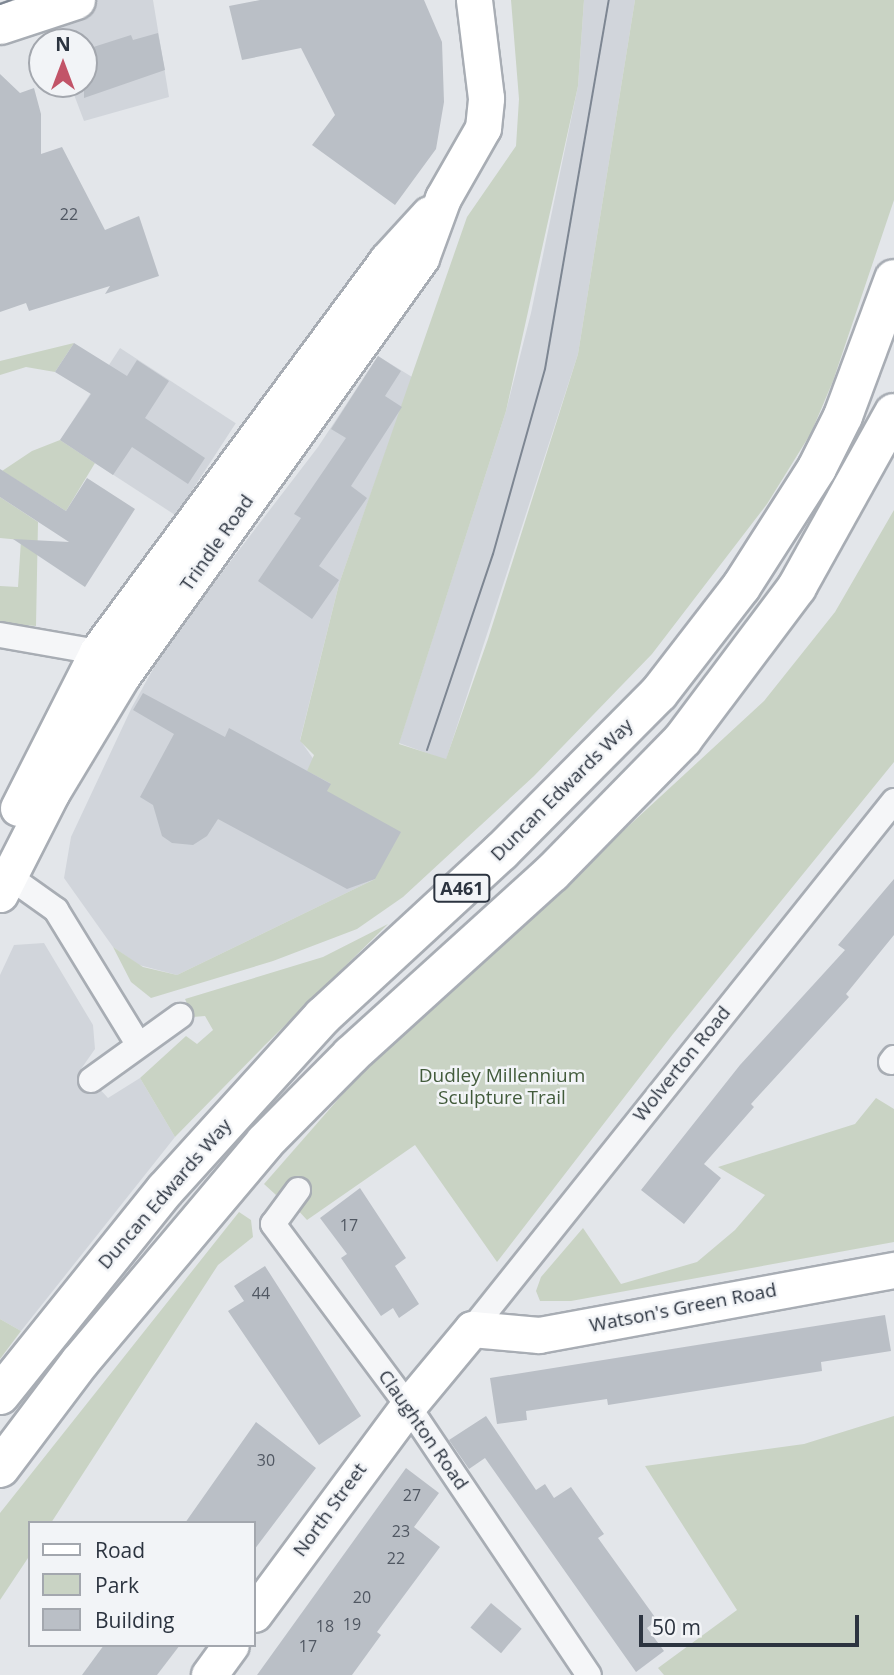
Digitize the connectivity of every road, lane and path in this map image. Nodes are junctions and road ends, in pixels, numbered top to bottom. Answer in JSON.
{"nodes":[{"id":1,"x":76,"y":0,"type":"edge"},
{"id":2,"x":480,"y":10,"type":"edge"},
{"id":3,"x":0,"y":25,"type":"edge"},
{"id":4,"x":443,"y":198,"type":"junction"},
{"id":5,"x":894,"y":279,"type":"edge"},
{"id":6,"x":894,"y":413,"type":"edge"},
{"id":7,"x":894,"y":459,"type":"edge"},
{"id":8,"x":776,"y":614,"type":"junction"},
{"id":9,"x":0,"y":635,"type":"edge"},
{"id":10,"x":97,"y":652,"type":"junction"},
{"id":11,"x":126,"y":670,"type":"junction"},
{"id":12,"x":894,"y":801,"type":"edge"},
{"id":13,"x":2,"y":870,"type":"edge"},
{"id":14,"x":180,"y":1016,"type":"dead end"},
{"id":15,"x":138,"y":1044,"type":"junction"},
{"id":16,"x":91,"y":1080,"type":"dead end"},
{"id":17,"x":298,"y":1190,"type":"dead end"},
{"id":18,"x":894,"y":1270,"type":"edge"},
{"id":19,"x":472,"y":1329,"type":"junction"},
{"id":20,"x":0,"y":1395,"type":"edge"},
{"id":21,"x":408,"y":1406,"type":"junction"},
{"id":22,"x":0,"y":1468,"type":"edge"},
{"id":23,"x":256,"y":1611,"type":"edge"},
{"id":24,"x":230,"y":1647,"type":"edge"},
{"id":25,"x":209,"y":1675,"type":"edge"},
{"id":26,"x":589,"y":1675,"type":"edge"}],
"edges":[{"from":1,"to":3,"type":"main road"},
{"from":2,"to":4,"type":"main road","name":"Trindle Road"},
{"from":4,"to":10,"type":"main road","name":"Trindle Road"},
{"from":4,"to":11,"type":"main road","name":"Trindle Road"},
{"from":5,"to":20,"type":"main road","name":"Duncan Edwards Way","number":"A461"},
{"from":6,"to":8,"type":"main road","number":"A461"},
{"from":7,"to":8,"type":"main road"},
{"from":8,"to":22,"type":"main road","number":"A461"},
{"from":9,"to":10,"type":"street"},
{"from":10,"to":11,"type":"street"},
{"from":10,"to":13,"type":"main road","name":"Trindle Road"},
{"from":11,"to":13,"type":"main road","name":"Trindle Road"},
{"from":12,"to":19,"type":"street","name":"Wolverton Road"},
{"from":13,"to":15,"type":"street"},
{"from":14,"to":15,"type":"street"},
{"from":15,"to":16,"type":"street"},
{"from":17,"to":21,"type":"street","name":"Claughton Road"},
{"from":18,"to":19,"type":"main road","name":"Watson's Green Road"},
{"from":19,"to":21,"type":"main road","name":"North Street"},
{"from":21,"to":23,"type":"main road","name":"North Street"},
{"from":21,"to":26,"type":"street","name":"Claughton Road"},
{"from":24,"to":25,"type":"main road"}]}
